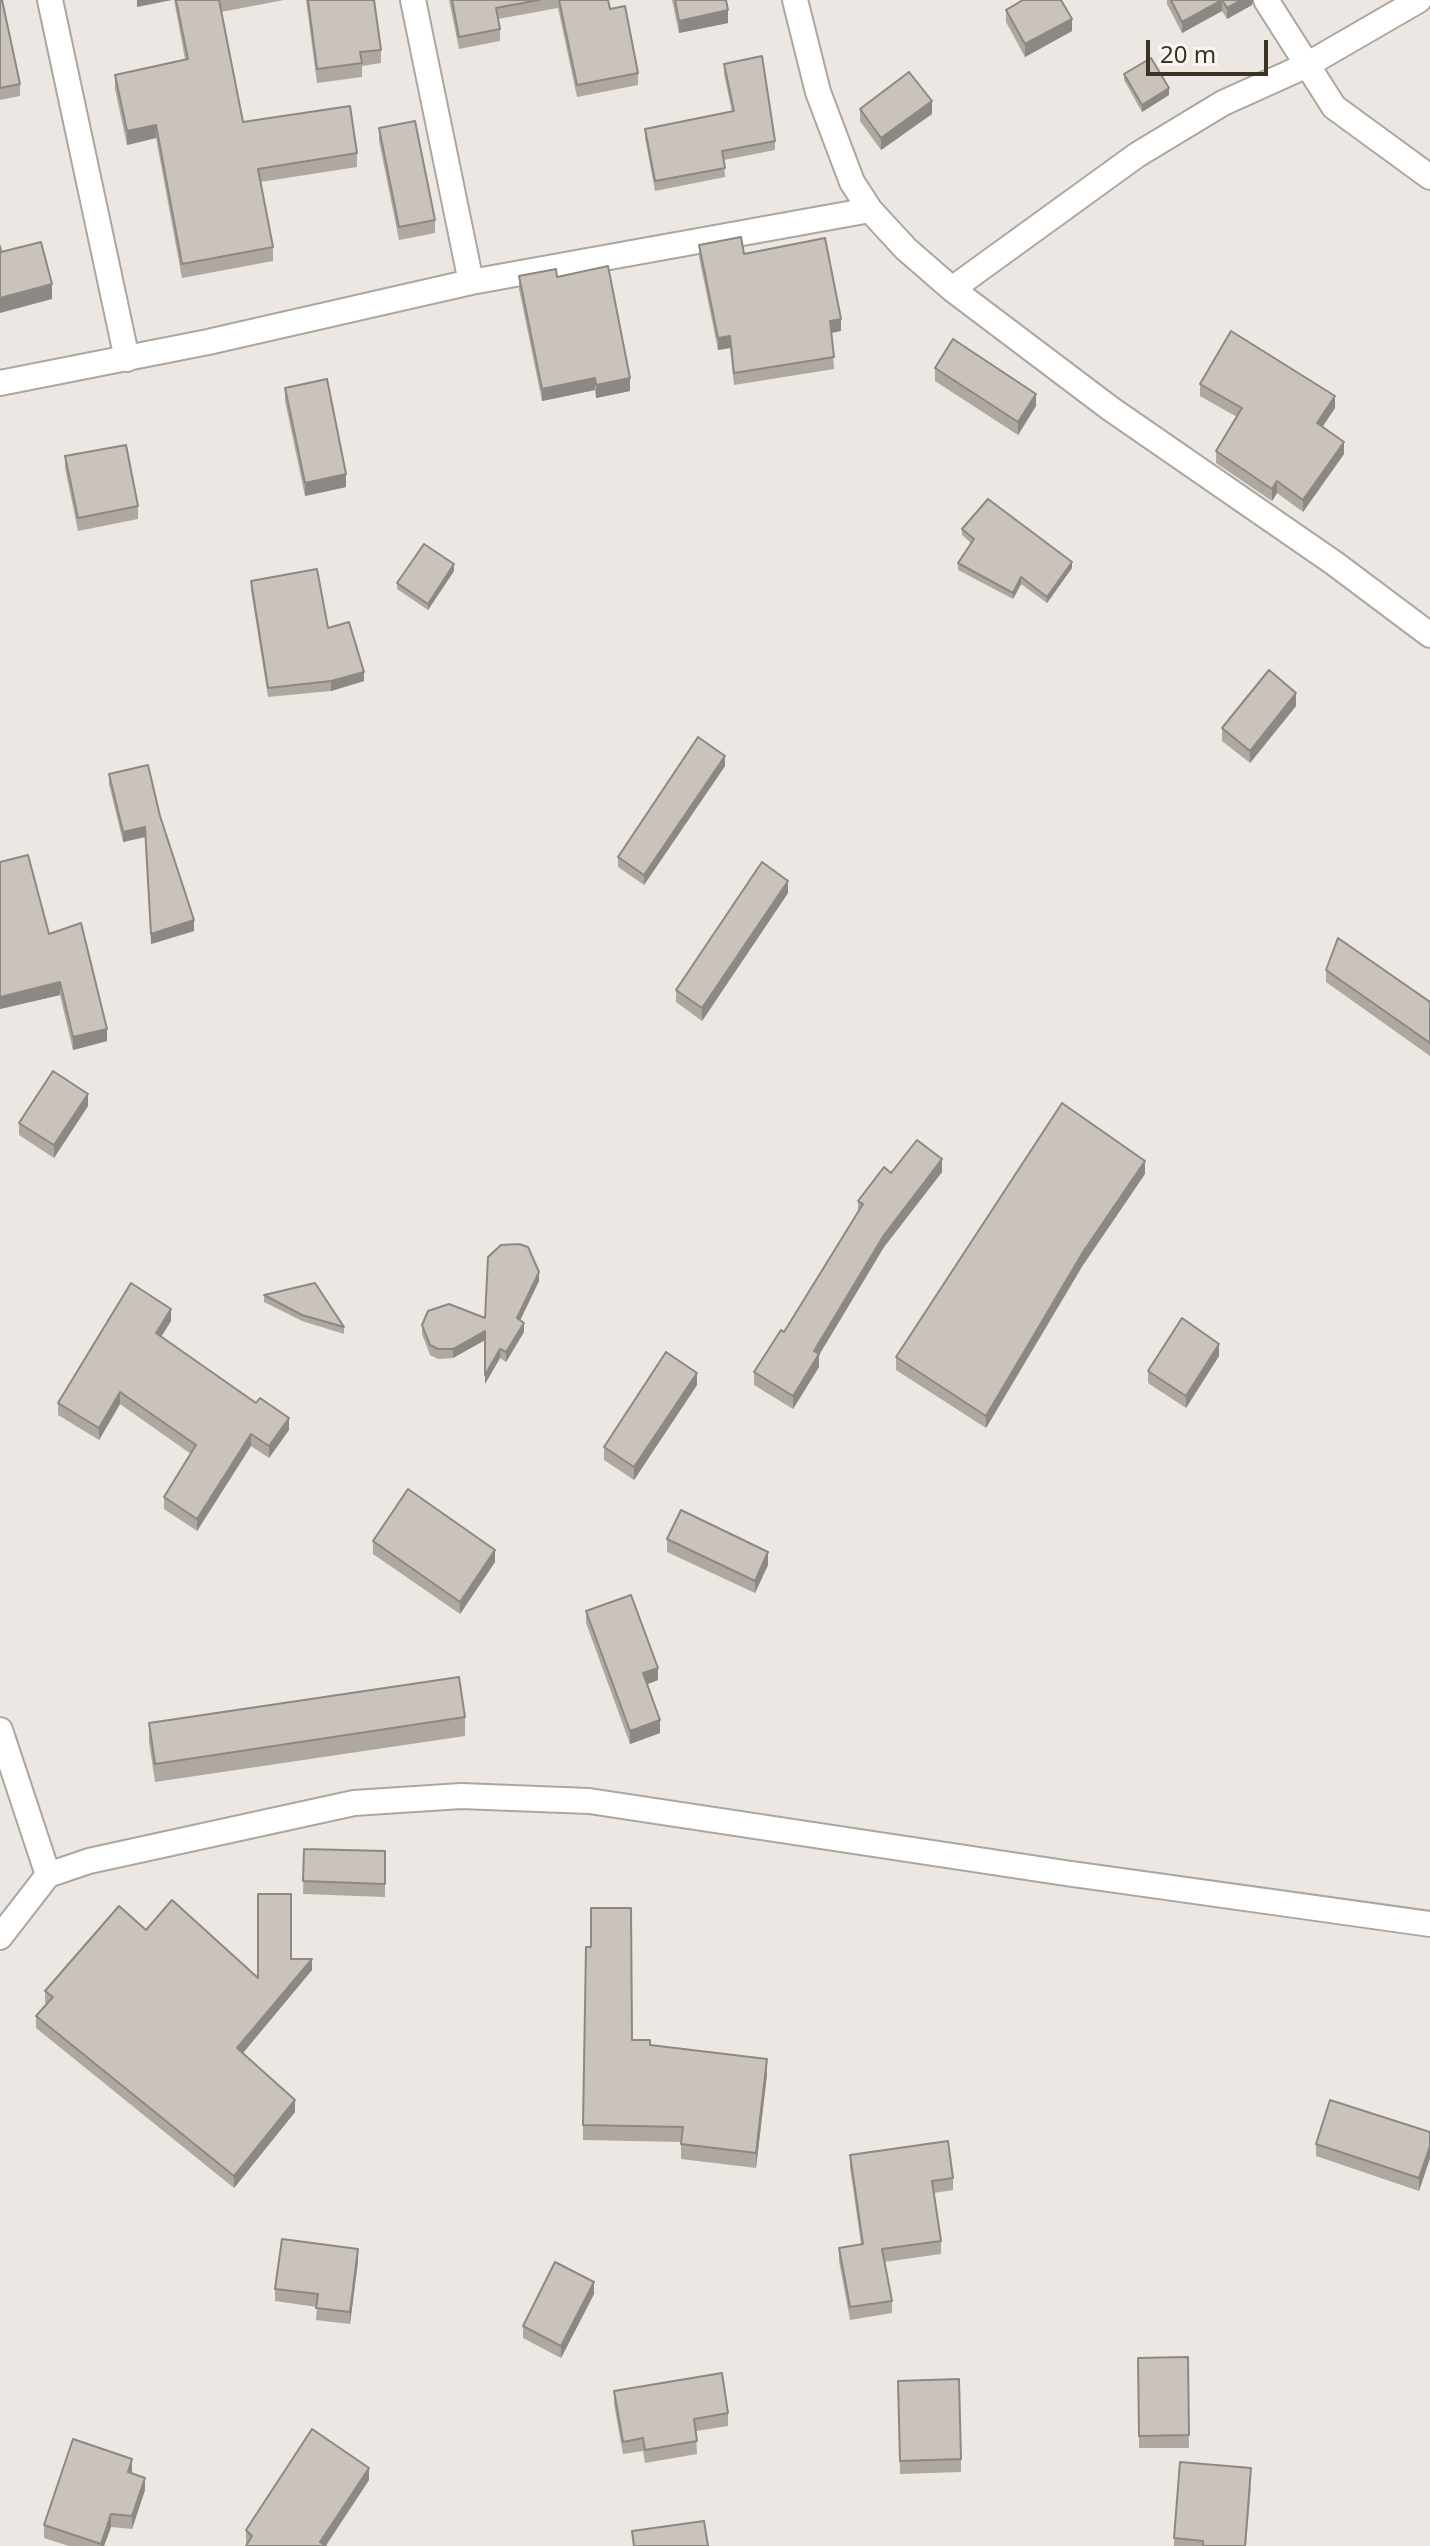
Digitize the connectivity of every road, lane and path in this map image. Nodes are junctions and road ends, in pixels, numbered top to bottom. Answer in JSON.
{"nodes":[{"id":1,"x":50,"y":0,"type":"edge"},
{"id":2,"x":413,"y":0,"type":"edge"},
{"id":3,"x":795,"y":0,"type":"edge"},
{"id":4,"x":1266,"y":0,"type":"edge"},
{"id":5,"x":1419,"y":0,"type":"edge"},
{"id":6,"x":1305,"y":66,"type":"junction"},
{"id":7,"x":1430,"y":177,"type":"edge"},
{"id":8,"x":870,"y":210,"type":"junction"},
{"id":9,"x":471,"y":282,"type":"junction"},
{"id":10,"x":952,"y":289,"type":"junction"},
{"id":11,"x":127,"y":359,"type":"junction"},
{"id":12,"x":0,"y":383,"type":"edge"},
{"id":13,"x":1430,"y":635,"type":"edge"},
{"id":14,"x":0,"y":1730,"type":"edge"},
{"id":15,"x":48,"y":1875,"type":"junction"},
{"id":16,"x":1430,"y":1924,"type":"edge"},
{"id":17,"x":0,"y":1937,"type":"edge"}],
"edges":[{"from":1,"to":11,"type":"street"},
{"from":2,"to":9,"type":"street"},
{"from":3,"to":8,"type":"street"},
{"from":4,"to":6,"type":"street"},
{"from":5,"to":6,"type":"street"},
{"from":6,"to":7,"type":"street"},
{"from":6,"to":10,"type":"street"},
{"from":8,"to":9,"type":"street"},
{"from":8,"to":10,"type":"street"},
{"from":9,"to":11,"type":"street"},
{"from":10,"to":13,"type":"street"},
{"from":11,"to":12,"type":"street"},
{"from":14,"to":15,"type":"street"},
{"from":15,"to":16,"type":"street"},
{"from":15,"to":17,"type":"street"}]}
